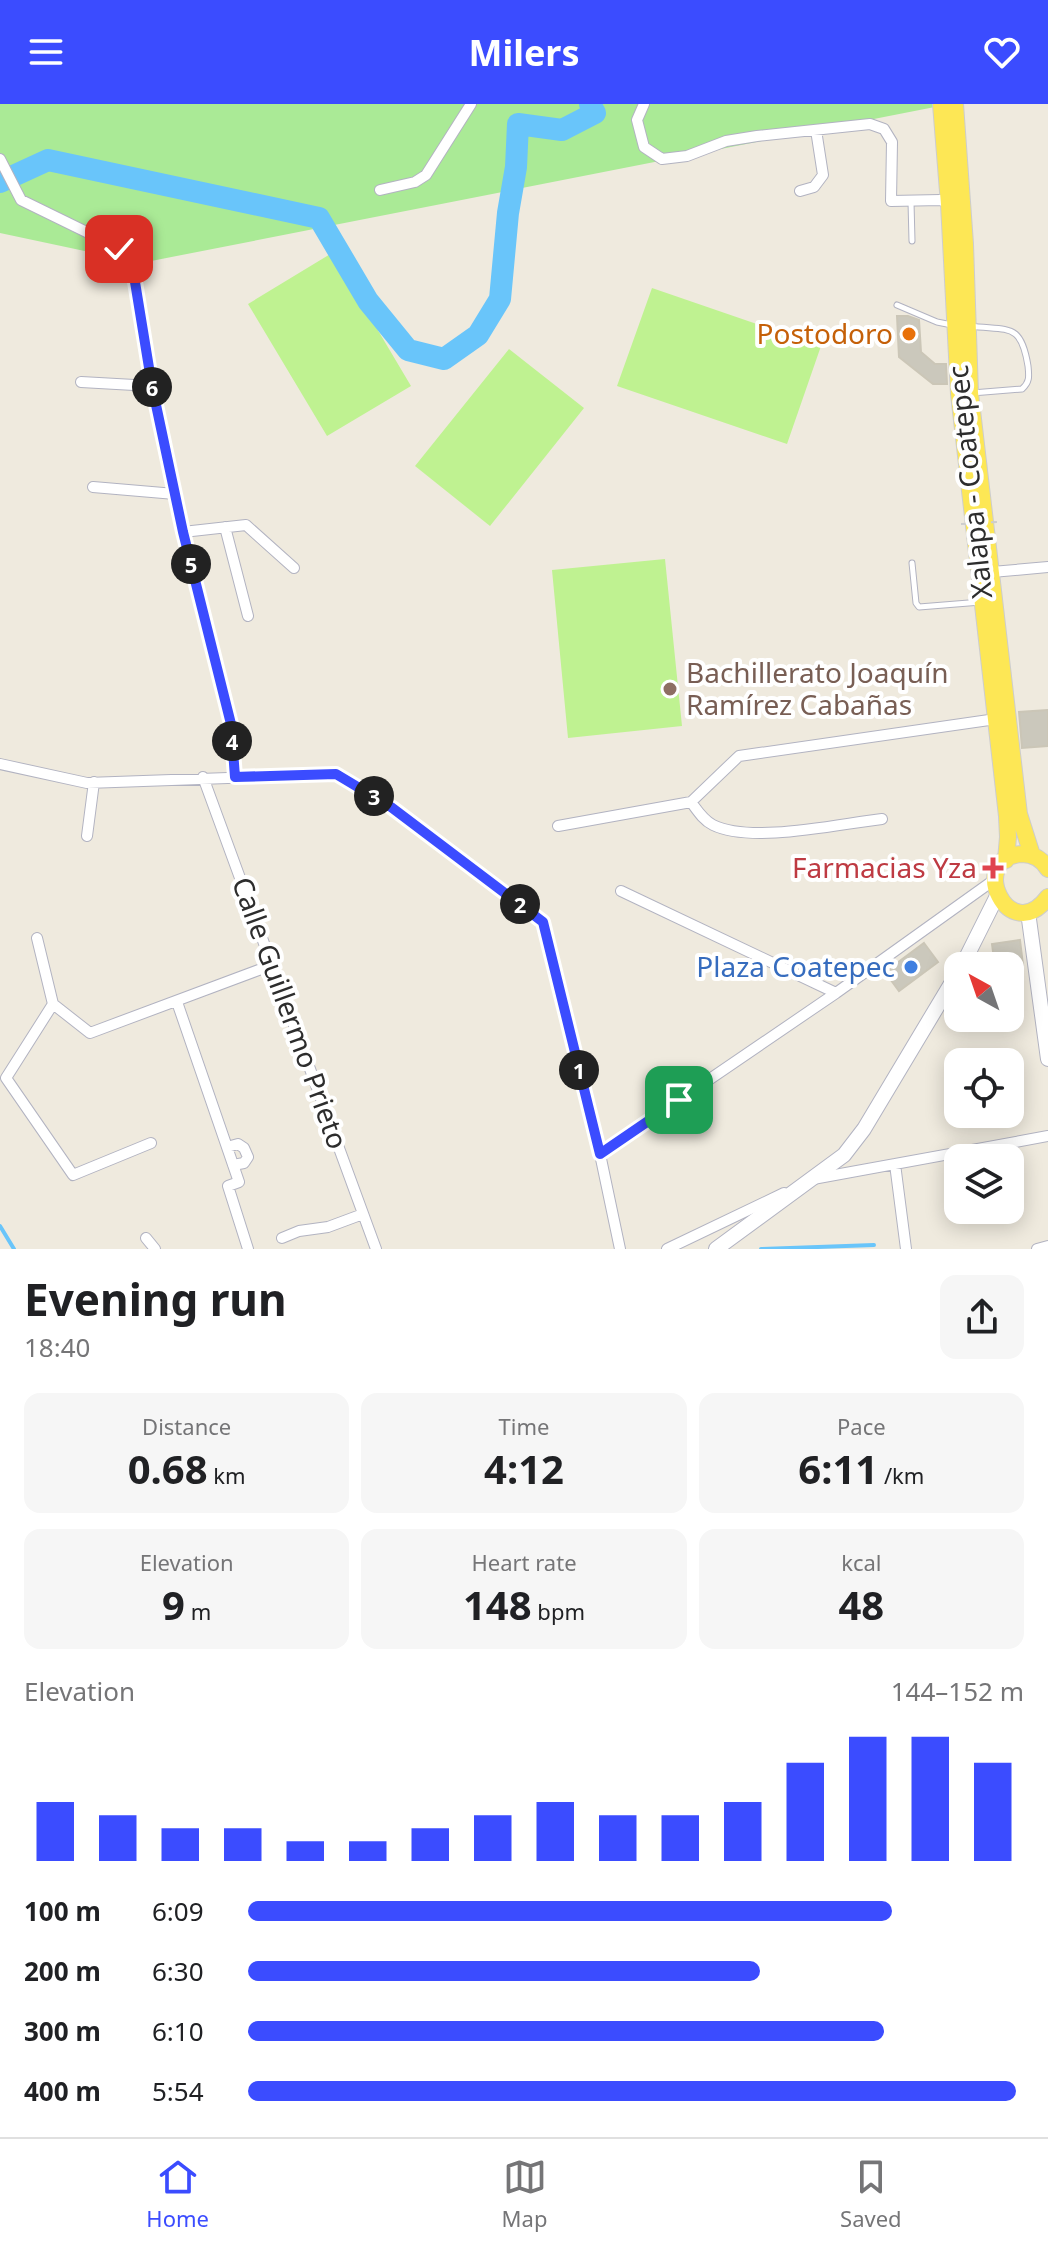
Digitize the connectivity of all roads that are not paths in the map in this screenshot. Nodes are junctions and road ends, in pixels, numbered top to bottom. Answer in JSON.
{"nodes":[{"id":1,"x":471,"y":104,"type":"edge"},
{"id":2,"x":644,"y":104,"type":"edge"},
{"id":3,"x":941,"y":104,"type":"edge"},
{"id":4,"x":955,"y":104,"type":"edge"},
{"id":5,"x":816,"y":130,"type":"junction"},
{"id":6,"x":0,"y":159,"type":"edge"},
{"id":7,"x":380,"y":190,"type":"dead end"},
{"id":8,"x":800,"y":191,"type":"dead end"},
{"id":9,"x":911,"y":201,"type":"junction"},
{"id":10,"x":949,"y":204,"type":"junction"},
{"id":11,"x":912,"y":241,"type":"dead end"},
{"id":12,"x":897,"y":305,"type":"dead end"},
{"id":13,"x":962,"y":325,"type":"junction"},
{"id":14,"x":81,"y":382,"type":"dead end"},
{"id":15,"x":152,"y":386,"type":"junction"},
{"id":16,"x":964,"y":393,"type":"junction"},
{"id":17,"x":93,"y":487,"type":"dead end"},
{"id":18,"x":175,"y":494,"type":"junction"},
{"id":19,"x":225,"y":527,"type":"junction"},
{"id":20,"x":183,"y":532,"type":"junction"},
{"id":21,"x":912,"y":563,"type":"dead end"},
{"id":22,"x":1048,"y":567,"type":"edge"},
{"id":23,"x":294,"y":568,"type":"dead end"},
{"id":24,"x":992,"y":572,"type":"junction"},
{"id":25,"x":982,"y":602,"type":"junction"},
{"id":26,"x":248,"y":616,"type":"dead end"},
{"id":27,"x":996,"y":719,"type":"junction"},
{"id":28,"x":0,"y":764,"type":"edge"},
{"id":29,"x":203,"y":777,"type":"junction"},
{"id":30,"x":235,"y":777,"type":"junction"},
{"id":31,"x":94,"y":782,"type":"junction"},
{"id":32,"x":691,"y":802,"type":"junction"},
{"id":33,"x":882,"y":819,"type":"dead end"},
{"id":34,"x":558,"y":826,"type":"dead end"},
{"id":35,"x":87,"y":836,"type":"dead end"},
{"id":36,"x":1032,"y":855,"type":"junction"},
{"id":37,"x":1006,"y":860,"type":"junction"},
{"id":38,"x":1048,"y":869,"type":"edge"},
{"id":39,"x":996,"y":888,"type":"junction"},
{"id":40,"x":621,"y":891,"type":"dead end"},
{"id":41,"x":1048,"y":897,"type":"edge"},
{"id":42,"x":1028,"y":912,"type":"junction"},
{"id":43,"x":37,"y":938,"type":"dead end"},
{"id":44,"x":968,"y":952,"type":"edge"},
{"id":45,"x":272,"y":965,"type":"junction"},
{"id":46,"x":836,"y":993,"type":"junction"},
{"id":47,"x":944,"y":995,"type":"edge"},
{"id":48,"x":177,"y":1002,"type":"junction"},
{"id":49,"x":53,"y":1004,"type":"junction"},
{"id":50,"x":1048,"y":1059,"type":"edge"},
{"id":51,"x":3,"y":1077,"type":"edge"},
{"id":52,"x":1048,"y":1136,"type":"edge"},
{"id":53,"x":151,"y":1143,"type":"dead end"},
{"id":54,"x":227,"y":1147,"type":"junction"},
{"id":55,"x":600,"y":1154,"type":"junction"},
{"id":56,"x":895,"y":1164,"type":"junction"},
{"id":57,"x":233,"y":1165,"type":"junction"},
{"id":58,"x":812,"y":1179,"type":"junction"},
{"id":59,"x":363,"y":1214,"type":"junction"},
{"id":60,"x":146,"y":1238,"type":"dead end"},
{"id":61,"x":282,"y":1238,"type":"dead end"},
{"id":62,"x":1048,"y":1246,"type":"edge"},
{"id":63,"x":155,"y":1249,"type":"edge"},
{"id":64,"x":248,"y":1249,"type":"edge"},
{"id":65,"x":376,"y":1249,"type":"edge"},
{"id":66,"x":620,"y":1249,"type":"edge"},
{"id":67,"x":667,"y":1249,"type":"edge"},
{"id":68,"x":716,"y":1249,"type":"edge"},
{"id":69,"x":906,"y":1249,"type":"edge"},
{"id":70,"x":1037,"y":1249,"type":"edge"}],
"edges":[{"from":1,"to":7,"type":"street"},
{"from":2,"to":5,"type":"street"},
{"from":3,"to":10,"type":"main road","name":"Xalapa - Coatepec"},
{"from":4,"to":13,"type":"main road","name":"Xalapa - Coatepec"},
{"from":5,"to":8,"type":"street"},
{"from":5,"to":9,"type":"street"},
{"from":6,"to":15,"type":"street"},
{"from":9,"to":10,"type":"street"},
{"from":9,"to":11,"type":"lane"},
{"from":10,"to":13,"type":"main road","name":"Xalapa - Coatepec"},
{"from":12,"to":13,"type":"lane"},
{"from":13,"to":16,"type":"main road","name":"Xalapa - Coatepec"},
{"from":13,"to":16,"type":"lane"},
{"from":14,"to":15,"type":"street"},
{"from":15,"to":18,"type":"street"},
{"from":16,"to":24,"type":"main road","name":"Xalapa - Coatepec"},
{"from":16,"to":25,"type":"main road","name":"Xalapa - Coatepec"},
{"from":17,"to":18,"type":"street"},
{"from":18,"to":20,"type":"street"},
{"from":19,"to":20,"type":"street"},
{"from":19,"to":23,"type":"street"},
{"from":19,"to":26,"type":"street"},
{"from":20,"to":30,"type":"street"},
{"from":21,"to":25,"type":"lane"},
{"from":22,"to":24,"type":"street"},
{"from":24,"to":36,"type":"main road","name":"Xalapa - Coatepec"},
{"from":25,"to":27,"type":"main road","name":"Xalapa - Coatepec"},
{"from":27,"to":32,"type":"street"},
{"from":27,"to":37,"type":"main road","name":"Xalapa - Coatepec"},
{"from":28,"to":31,"type":"street"},
{"from":29,"to":30,"type":"street"},
{"from":29,"to":31,"type":"street"},
{"from":29,"to":45,"type":"street","name":"Calle Guillermo Prieto"},
{"from":30,"to":55,"type":"street"},
{"from":31,"to":35,"type":"street"},
{"from":32,"to":33,"type":"street"},
{"from":32,"to":34,"type":"street"},
{"from":36,"to":37,"type":"main road"},
{"from":36,"to":38,"type":"main road"},
{"from":37,"to":39,"type":"main road"},
{"from":39,"to":42,"type":"main road"},
{"from":39,"to":44,"type":"main road"},
{"from":39,"to":46,"type":"street"},
{"from":40,"to":46,"type":"street"},
{"from":41,"to":42,"type":"main road"},
{"from":42,"to":50,"type":"main road"},
{"from":43,"to":49,"type":"street"},
{"from":45,"to":48,"type":"street"},
{"from":45,"to":59,"type":"street","name":"Calle Guillermo Prieto"},
{"from":46,"to":55,"type":"street"},
{"from":47,"to":58,"type":"main road"},
{"from":48,"to":49,"type":"street"},
{"from":48,"to":54,"type":"street"},
{"from":49,"to":51,"type":"street"},
{"from":51,"to":53,"type":"street"},
{"from":52,"to":56,"type":"street"},
{"from":54,"to":57,"type":"street"},
{"from":54,"to":57,"type":"street"},
{"from":55,"to":66,"type":"street"},
{"from":56,"to":58,"type":"street"},
{"from":56,"to":69,"type":"street"},
{"from":57,"to":64,"type":"street"},
{"from":58,"to":67,"type":"street"},
{"from":58,"to":68,"type":"main road"},
{"from":59,"to":61,"type":"street"},
{"from":59,"to":65,"type":"street","name":"Calle Guillermo Prieto"},
{"from":60,"to":63,"type":"street"},
{"from":62,"to":70,"type":"street"}]}
